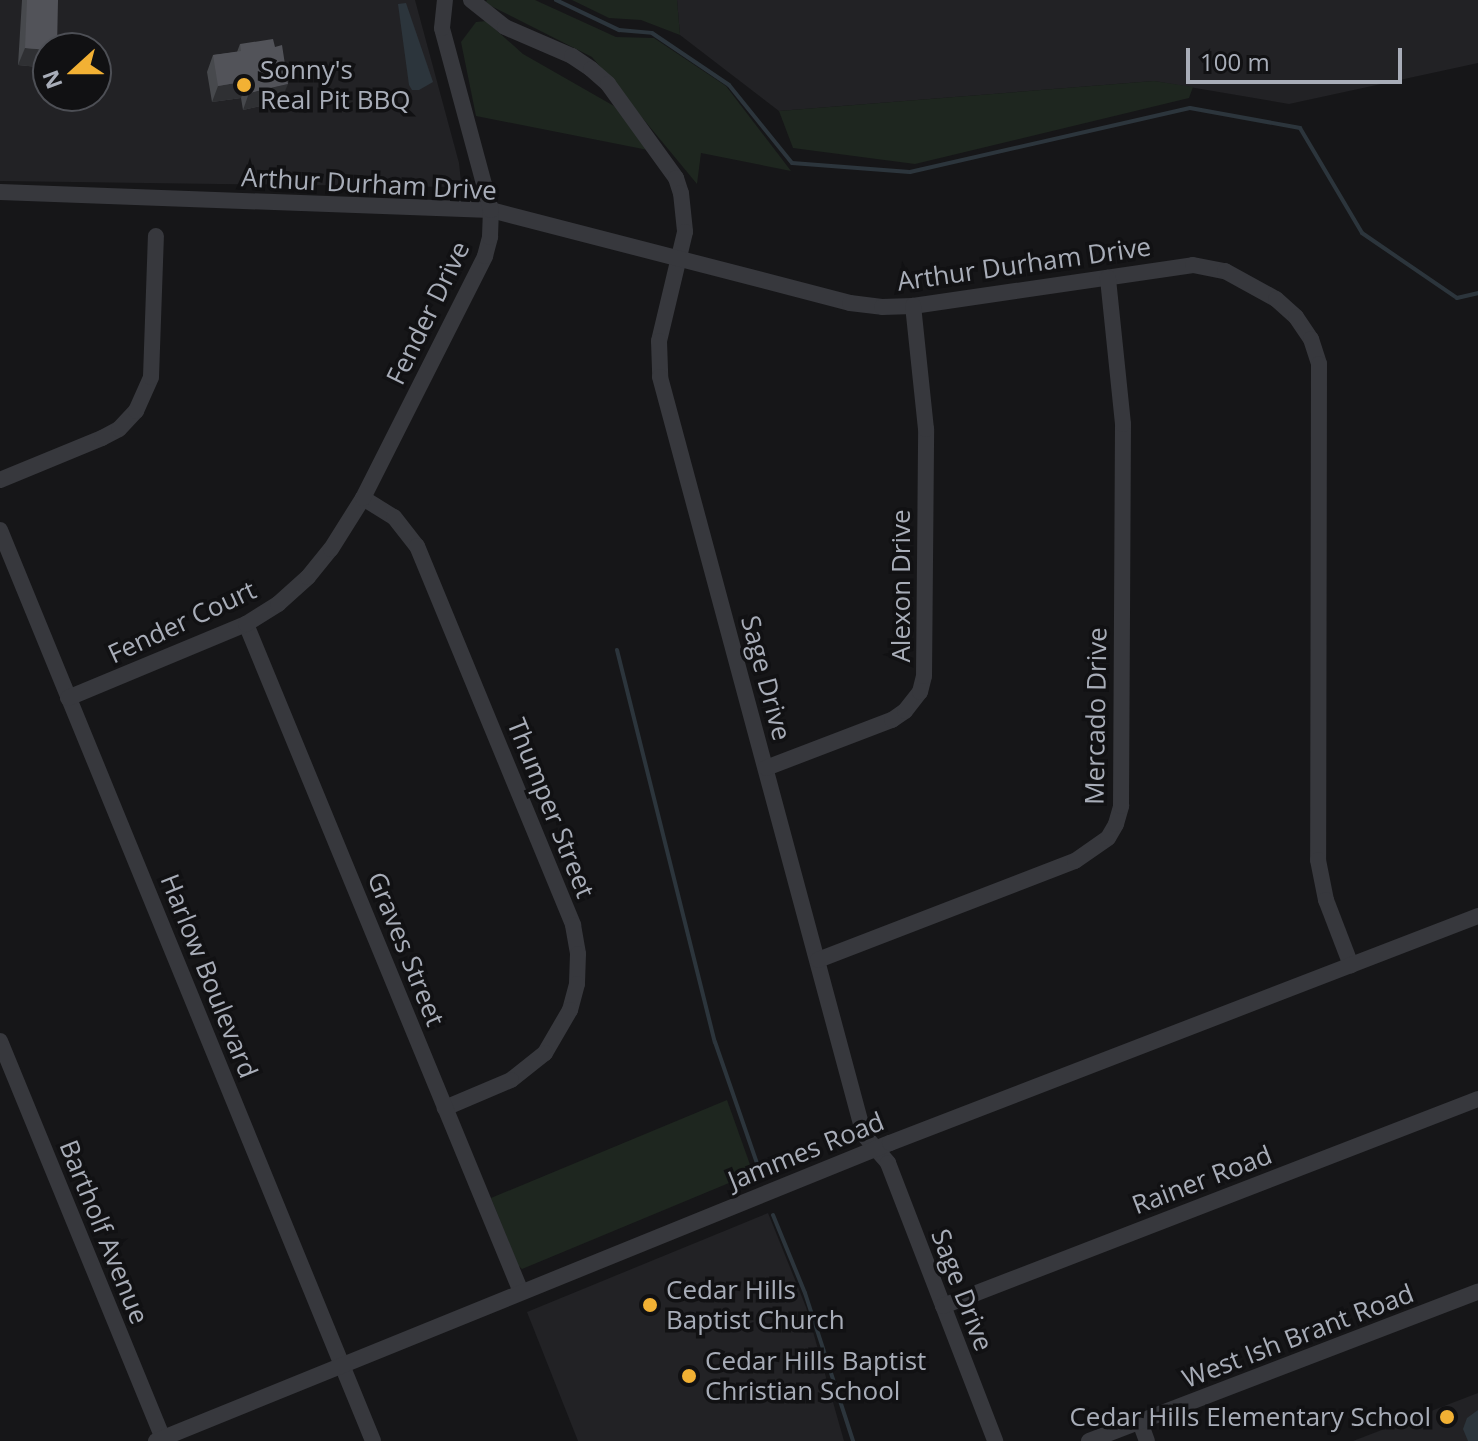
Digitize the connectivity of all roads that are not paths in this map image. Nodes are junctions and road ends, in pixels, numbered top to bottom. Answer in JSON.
{"nodes":[{"id":1,"x":445,"y":0,"type":"edge"},
{"id":2,"x":471,"y":0,"type":"edge"},
{"id":3,"x":0,"y":192,"type":"edge"},
{"id":4,"x":491,"y":210,"type":"junction"},
{"id":5,"x":156,"y":236,"type":"dead end"},
{"id":6,"x":679,"y":259,"type":"junction"},
{"id":7,"x":1108,"y":278,"type":"junction"},
{"id":8,"x":913,"y":306,"type":"junction"},
{"id":9,"x":0,"y":480,"type":"edge"},
{"id":10,"x":363,"y":498,"type":"junction"},
{"id":11,"x":0,"y":530,"type":"edge"},
{"id":12,"x":246,"y":624,"type":"junction"},
{"id":13,"x":68,"y":698,"type":"junction"},
{"id":14,"x":766,"y":768,"type":"junction"},
{"id":15,"x":1478,"y":916,"type":"edge"},
{"id":16,"x":818,"y":960,"type":"junction"},
{"id":17,"x":1351,"y":965,"type":"junction"},
{"id":18,"x":0,"y":1041,"type":"edge"},
{"id":19,"x":1478,"y":1099,"type":"edge"},
{"id":20,"x":445,"y":1108,"type":"junction"},
{"id":21,"x":876,"y":1149,"type":"junction"},
{"id":22,"x":521,"y":1292,"type":"junction"},
{"id":23,"x":1478,"y":1292,"type":"edge"},
{"id":24,"x":943,"y":1306,"type":"junction"},
{"id":25,"x":343,"y":1365,"type":"junction"},
{"id":26,"x":1140,"y":1422,"type":"junction"},
{"id":27,"x":161,"y":1440,"type":"edge"},
{"id":28,"x":373,"y":1441,"type":"edge"},
{"id":29,"x":995,"y":1441,"type":"edge"},
{"id":30,"x":1089,"y":1441,"type":"edge"},
{"id":31,"x":1147,"y":1441,"type":"edge"}],
"edges":[{"from":1,"to":4,"type":"street","name":"Fender Drive"},
{"from":2,"to":6,"type":"street","name":"Sage Drive"},
{"from":3,"to":4,"type":"street","name":"Arthur Durham Drive"},
{"from":4,"to":6,"type":"street","name":"Arthur Durham Drive"},
{"from":4,"to":10,"type":"street","name":"Fender Drive"},
{"from":5,"to":9,"type":"street"},
{"from":6,"to":8,"type":"street","name":"Arthur Durham Drive"},
{"from":6,"to":14,"type":"street","name":"Sage Drive"},
{"from":7,"to":8,"type":"street","name":"Arthur Durham Drive"},
{"from":7,"to":16,"type":"street","name":"Mercado Drive"},
{"from":7,"to":17,"type":"street","name":"Arthur Durham Drive"},
{"from":8,"to":14,"type":"street","name":"Alexon Drive"},
{"from":10,"to":12,"type":"street","name":"Fender Court"},
{"from":10,"to":20,"type":"street","name":"Thumper Street"},
{"from":11,"to":13,"type":"street","name":"Harlow Boulevard"},
{"from":12,"to":13,"type":"street","name":"Fender Court"},
{"from":12,"to":20,"type":"street","name":"Graves Street"},
{"from":13,"to":25,"type":"street","name":"Harlow Boulevard"},
{"from":14,"to":16,"type":"street","name":"Sage Drive"},
{"from":15,"to":17,"type":"street","name":"Jammes Road"},
{"from":16,"to":21,"type":"street","name":"Sage Drive"},
{"from":17,"to":21,"type":"street","name":"Jammes Road"},
{"from":18,"to":27,"type":"street","name":"Bartholf Avenue"},
{"from":19,"to":24,"type":"street","name":"Rainer Road"},
{"from":20,"to":22,"type":"street","name":"Graves Street"},
{"from":21,"to":22,"type":"street","name":"Jammes Road"},
{"from":21,"to":24,"type":"street","name":"Sage Drive"},
{"from":22,"to":25,"type":"street","name":"Jammes Road"},
{"from":23,"to":26,"type":"street","name":"West Ish Brant Road"},
{"from":24,"to":29,"type":"street","name":"Sage Drive"},
{"from":25,"to":27,"type":"street","name":"Jammes Road"},
{"from":25,"to":28,"type":"street","name":"Harlow Boulevard"},
{"from":26,"to":30,"type":"street","name":"West Ish Brant Road"},
{"from":26,"to":31,"type":"street"}]}
